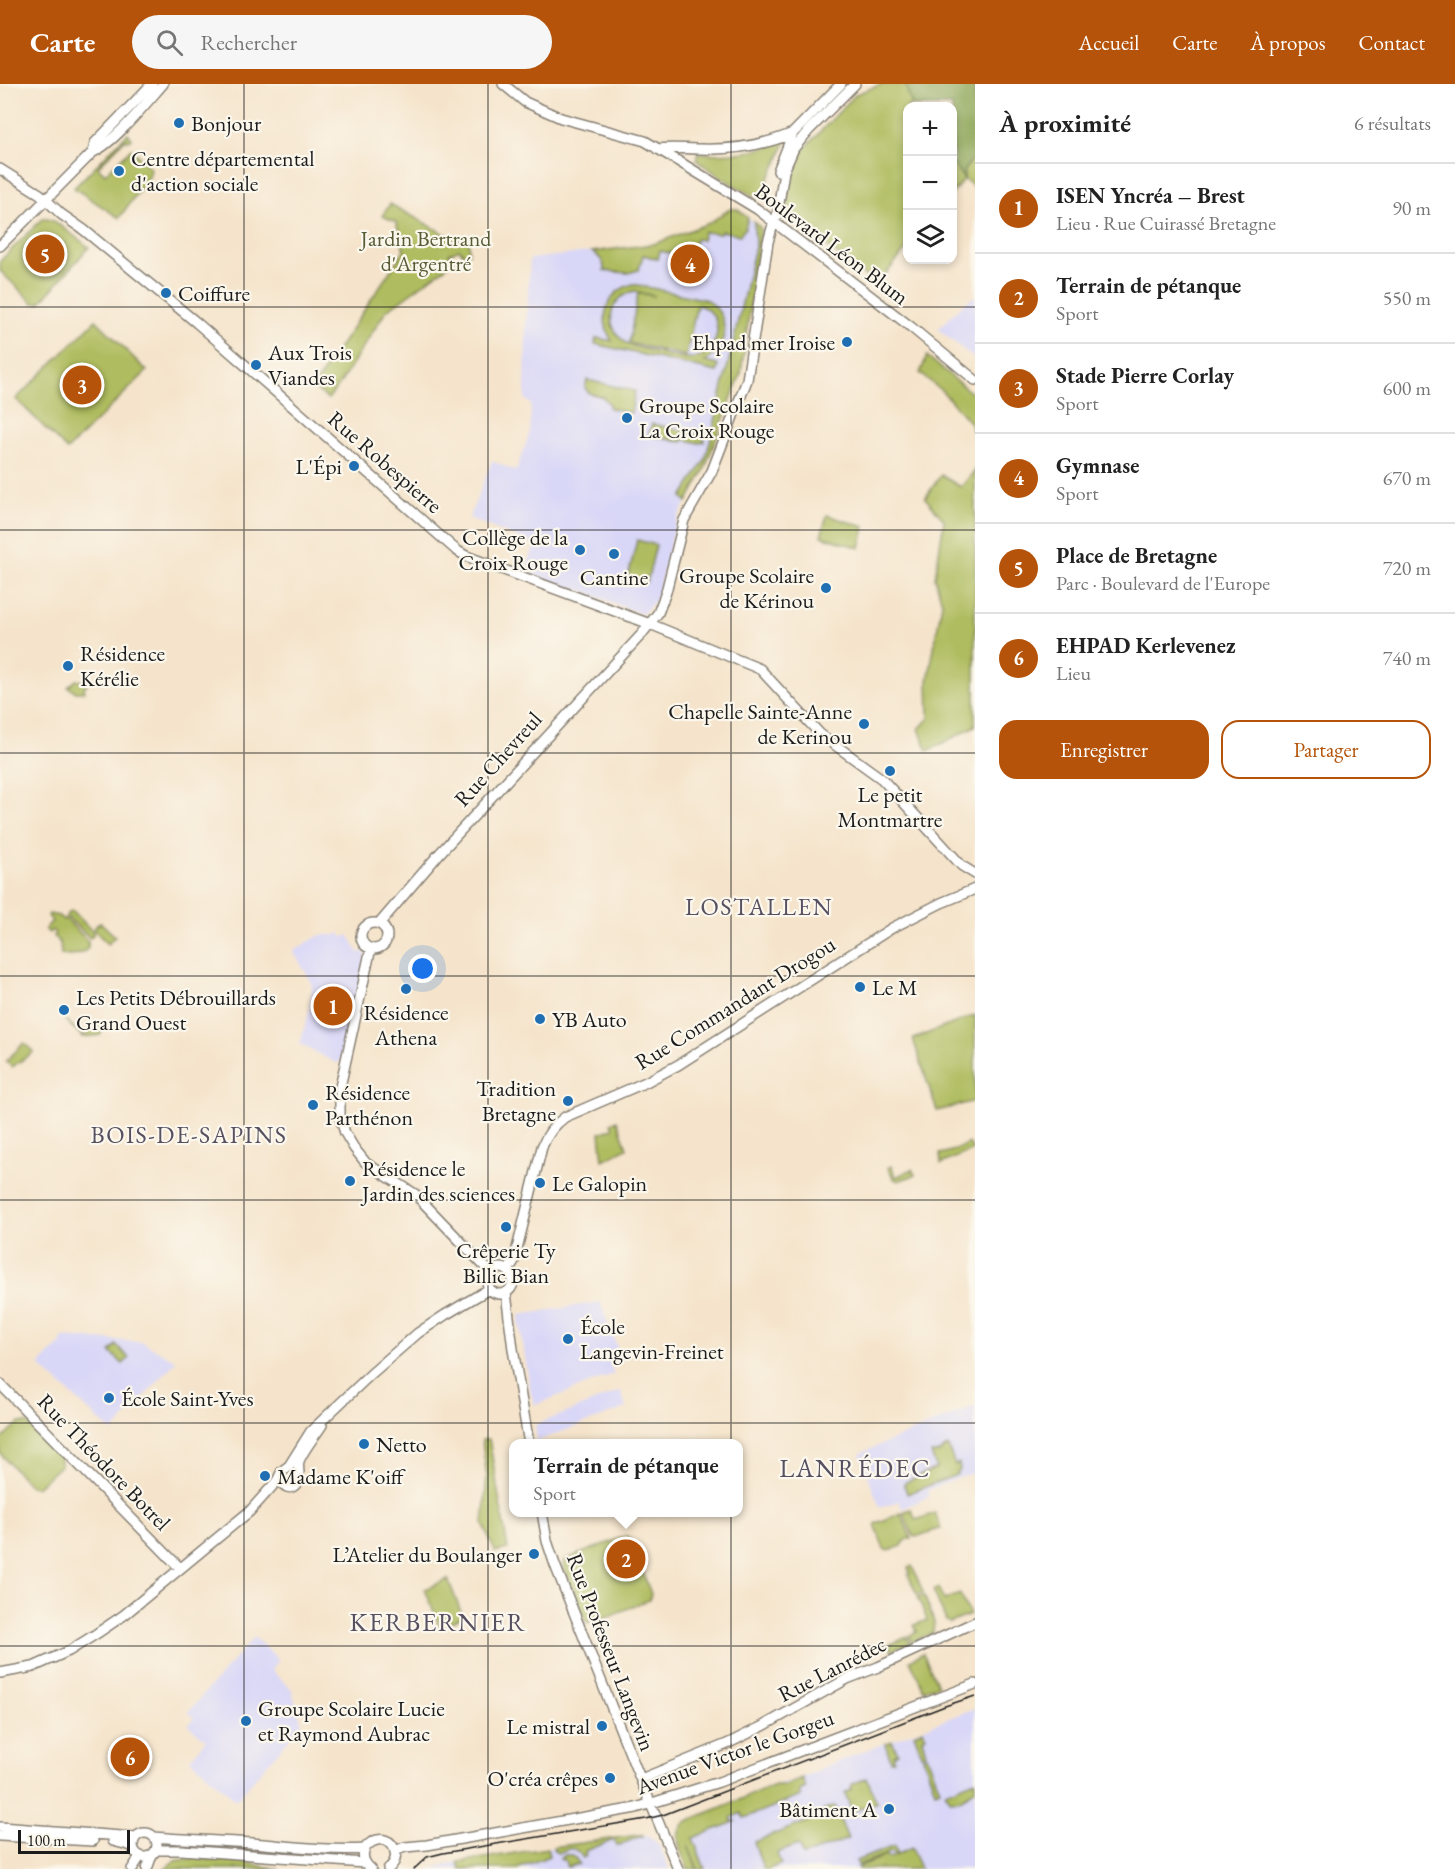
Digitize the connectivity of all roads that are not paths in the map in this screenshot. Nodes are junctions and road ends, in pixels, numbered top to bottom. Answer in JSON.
{"nodes":[{"id":1,"x":152,"y":84,"type":"edge"},
{"id":2,"x":163,"y":84,"type":"edge"},
{"id":3,"x":503,"y":84,"type":"edge"},
{"id":4,"x":841,"y":84,"type":"edge"},
{"id":5,"x":855,"y":84,"type":"edge"},
{"id":6,"x":793,"y":133,"type":"junction"},
{"id":7,"x":657,"y":148,"type":"junction"},
{"id":8,"x":93,"y":152,"type":"junction"},
{"id":9,"x":0,"y":169,"type":"edge"},
{"id":10,"x":47,"y":200,"type":"junction"},
{"id":11,"x":774,"y":221,"type":"junction"},
{"id":12,"x":0,"y":246,"type":"edge"},
{"id":13,"x":975,"y":381,"type":"edge"},
{"id":14,"x":650,"y":624,"type":"junction"},
{"id":15,"x":975,"y":874,"type":"edge"},
{"id":16,"x":975,"y":889,"type":"edge"},
{"id":17,"x":379,"y":924,"type":"junction"},
{"id":18,"x":371,"y":948,"type":"junction"},
{"id":19,"x":508,"y":1271,"type":"junction"},
{"id":20,"x":490,"y":1272,"type":"junction"},
{"id":21,"x":489,"y":1289,"type":"junction"},
{"id":22,"x":506,"y":1293,"type":"junction"},
{"id":23,"x":0,"y":1384,"type":"edge"},
{"id":24,"x":328,"y":1415,"type":"junction"},
{"id":25,"x":528,"y":1439,"type":"edge"},
{"id":26,"x":287,"y":1468,"type":"junction"},
{"id":27,"x":298,"y":1474,"type":"junction"},
{"id":28,"x":281,"y":1481,"type":"junction"},
{"id":29,"x":543,"y":1517,"type":"edge"},
{"id":30,"x":180,"y":1568,"type":"junction"},
{"id":31,"x":975,"y":1622,"type":"edge"},
{"id":32,"x":0,"y":1673,"type":"edge"},
{"id":33,"x":975,"y":1684,"type":"edge"},
{"id":34,"x":641,"y":1779,"type":"junction"},
{"id":35,"x":651,"y":1803,"type":"junction"},
{"id":36,"x":0,"y":1827,"type":"edge"},
{"id":37,"x":0,"y":1836,"type":"edge"},
{"id":38,"x":154,"y":1837,"type":"junction"},
{"id":39,"x":134,"y":1842,"type":"junction"},
{"id":40,"x":365,"y":1849,"type":"junction"},
{"id":41,"x":395,"y":1851,"type":"junction"},
{"id":42,"x":154,"y":1852,"type":"junction"},
{"id":43,"x":140,"y":1857,"type":"junction"},
{"id":44,"x":368,"y":1866,"type":"edge"},
{"id":45,"x":132,"y":1869,"type":"edge"},
{"id":46,"x":147,"y":1869,"type":"edge"},
{"id":47,"x":388,"y":1869,"type":"edge"},
{"id":48,"x":678,"y":1869,"type":"edge"}],
"edges":[{"from":1,"to":8,"type":"street"},
{"from":2,"to":8,"type":"street"},
{"from":3,"to":7,"type":"street","name":"Boulevard Léon Blum"},
{"from":4,"to":6,"type":"street"},
{"from":5,"to":11,"type":"street"},
{"from":6,"to":7,"type":"street"},
{"from":6,"to":11,"type":"street"},
{"from":7,"to":11,"type":"street","name":"Boulevard Léon Blum"},
{"from":8,"to":10,"type":"street"},
{"from":9,"to":10,"type":"street","name":"Rue Robespierre"},
{"from":10,"to":12,"type":"street"},
{"from":10,"to":14,"type":"street","name":"Rue Robespierre"},
{"from":11,"to":13,"type":"street","name":"Boulevard Léon Blum"},
{"from":11,"to":14,"type":"street","name":"Rue Chevreul"},
{"from":14,"to":15,"type":"street","name":"Rue Robespierre"},
{"from":14,"to":17,"type":"street","name":"Rue Chevreul"},
{"from":16,"to":19,"type":"street","name":"Rue Commandant Drogou"},
{"from":17,"to":18,"type":"street"},
{"from":17,"to":18,"type":"street"},
{"from":18,"to":20,"type":"street"},
{"from":19,"to":20,"type":"street"},
{"from":19,"to":22,"type":"street"},
{"from":20,"to":21,"type":"street"},
{"from":21,"to":22,"type":"street"},
{"from":21,"to":24,"type":"street"},
{"from":22,"to":25,"type":"street"},
{"from":23,"to":30,"type":"street","name":"Rue Théodore Botrel"},
{"from":24,"to":26,"type":"street"},
{"from":24,"to":27,"type":"street"},
{"from":26,"to":27,"type":"street"},
{"from":26,"to":28,"type":"street"},
{"from":27,"to":28,"type":"street"},
{"from":28,"to":30,"type":"street"},
{"from":29,"to":34,"type":"street","name":"Rue Professeur Langevin"},
{"from":30,"to":32,"type":"street"},
{"from":31,"to":34,"type":"street","name":"Rue Lanrédec"},
{"from":33,"to":35,"type":"street","name":"Avenue Victor le Gorgeu"},
{"from":34,"to":35,"type":"street","name":"Rue Professeur Langevin"},
{"from":35,"to":41,"type":"street","name":"Avenue Victor le Gorgeu"},
{"from":35,"to":48,"type":"street","name":"Rue Professeur Langevin"},
{"from":36,"to":39,"type":"street"},
{"from":37,"to":39,"type":"street"},
{"from":38,"to":39,"type":"street"},
{"from":38,"to":40,"type":"street"},
{"from":38,"to":42,"type":"street"},
{"from":39,"to":43,"type":"street"},
{"from":40,"to":41,"type":"street"},
{"from":40,"to":44,"type":"street"},
{"from":41,"to":47,"type":"street"},
{"from":42,"to":43,"type":"street"},
{"from":42,"to":44,"type":"street"},
{"from":42,"to":46,"type":"street"},
{"from":43,"to":45,"type":"street"}]}
